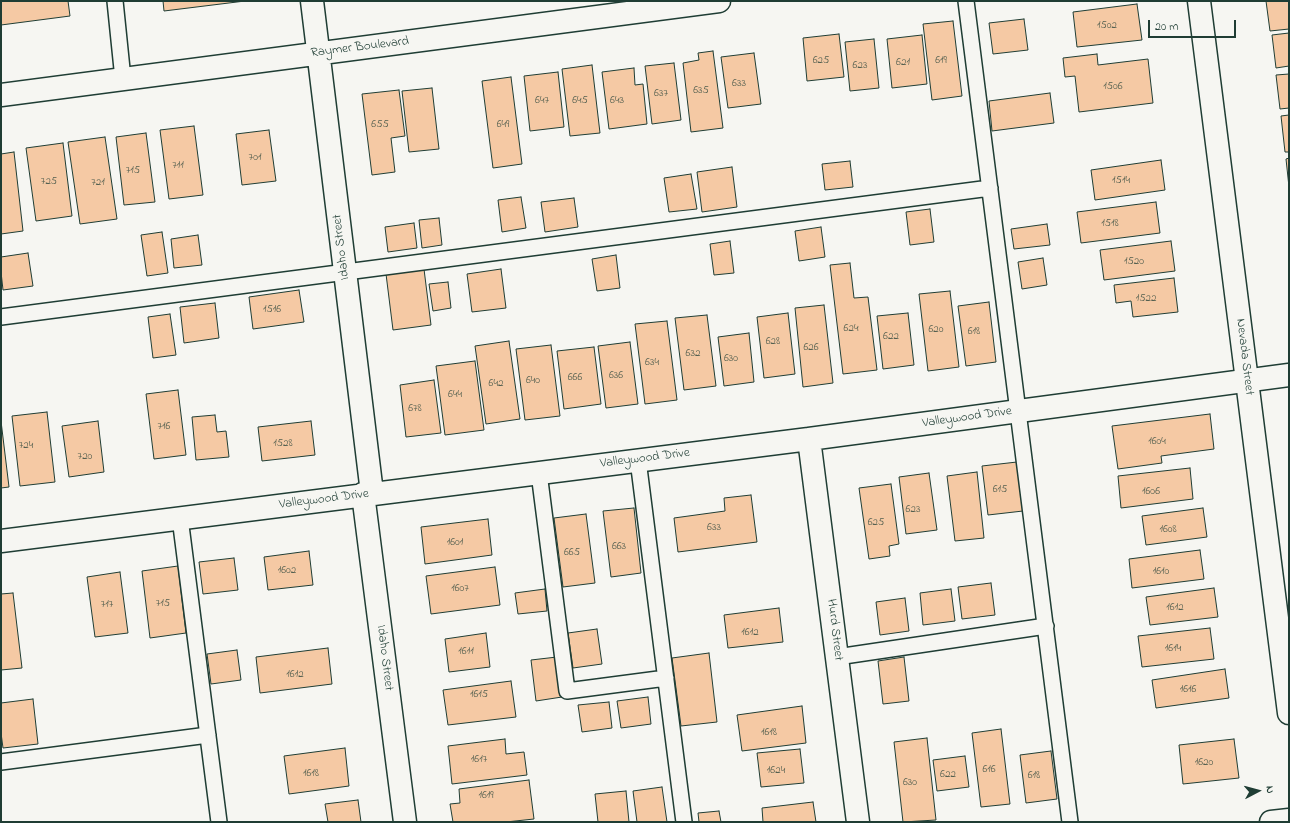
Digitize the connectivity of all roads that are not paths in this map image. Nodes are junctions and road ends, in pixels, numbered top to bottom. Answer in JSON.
{"nodes":[{"id":1,"x":115,"y":1,"type":"edge"},
{"id":2,"x":312,"y":1,"type":"edge"},
{"id":3,"x":719,"y":1,"type":"edge"},
{"id":4,"x":966,"y":1,"type":"edge"},
{"id":5,"x":1199,"y":1,"type":"edge"},
{"id":6,"x":318,"y":53,"type":"junction"},
{"id":7,"x":124,"y":78,"type":"junction"},
{"id":8,"x":1,"y":95,"type":"edge"},
{"id":9,"x":990,"y":188,"type":"junction"},
{"id":10,"x":345,"y":272,"type":"junction"},
{"id":11,"x":1,"y":317,"type":"edge"},
{"id":12,"x":1289,"y":375,"type":"edge"},
{"id":13,"x":1247,"y":380,"type":"junction"},
{"id":14,"x":1019,"y":411,"type":"junction"},
{"id":15,"x":809,"y":439,"type":"junction"},
{"id":16,"x":638,"y":460,"type":"junction"},
{"id":17,"x":539,"y":473,"type":"junction"},
{"id":18,"x":368,"y":494,"type":"junction"},
{"id":19,"x":180,"y":518,"type":"junction"},
{"id":20,"x":1,"y":540,"type":"edge"},
{"id":21,"x":1046,"y":626,"type":"junction"},
{"id":22,"x":837,"y":657,"type":"junction"},
{"id":23,"x":666,"y":678,"type":"junction"},
{"id":24,"x":1289,"y":713,"type":"edge"},
{"id":25,"x":208,"y":735,"type":"junction"},
{"id":26,"x":1,"y":762,"type":"edge"},
{"id":27,"x":1289,"y":820,"type":"edge"},
{"id":28,"x":219,"y":822,"type":"edge"},
{"id":29,"x":405,"y":822,"type":"edge"},
{"id":30,"x":684,"y":822,"type":"edge"},
{"id":31,"x":858,"y":822,"type":"edge"},
{"id":32,"x":1070,"y":822,"type":"edge"},
{"id":33,"x":1271,"y":822,"type":"edge"}],
"edges":[{"from":1,"to":7,"type":"lane"},
{"from":2,"to":6,"type":"street","name":"Idaho Street"},
{"from":3,"to":6,"type":"street","name":"Raymer Boulevard"},
{"from":4,"to":9,"type":"lane"},
{"from":5,"to":13,"type":"street","name":"Nevada Street"},
{"from":6,"to":7,"type":"street","name":"Raymer Boulevard"},
{"from":6,"to":10,"type":"street","name":"Idaho Street"},
{"from":7,"to":8,"type":"street","name":"Raymer Boulevard"},
{"from":9,"to":10,"type":"lane"},
{"from":9,"to":14,"type":"lane"},
{"from":10,"to":11,"type":"lane"},
{"from":10,"to":18,"type":"street","name":"Idaho Street"},
{"from":12,"to":13,"type":"street","name":"Valleywood Drive"},
{"from":13,"to":14,"type":"street","name":"Valleywood Drive"},
{"from":13,"to":24,"type":"street","name":"Nevada Street"},
{"from":14,"to":15,"type":"street","name":"Valleywood Drive"},
{"from":14,"to":21,"type":"lane"},
{"from":15,"to":16,"type":"street","name":"Valleywood Drive"},
{"from":15,"to":22,"type":"street","name":"Hurd Street"},
{"from":16,"to":17,"type":"street","name":"Valleywood Drive"},
{"from":16,"to":23,"type":"lane"},
{"from":17,"to":18,"type":"street","name":"Valleywood Drive"},
{"from":17,"to":23,"type":"lane"},
{"from":18,"to":19,"type":"street","name":"Valleywood Drive"},
{"from":18,"to":29,"type":"street","name":"Idaho Street"},
{"from":19,"to":20,"type":"street","name":"Valleywood Drive"},
{"from":19,"to":25,"type":"lane"},
{"from":21,"to":22,"type":"lane"},
{"from":21,"to":32,"type":"lane"},
{"from":22,"to":31,"type":"street","name":"Hurd Street"},
{"from":23,"to":30,"type":"lane"},
{"from":25,"to":26,"type":"lane"},
{"from":25,"to":28,"type":"lane"},
{"from":27,"to":33,"type":"street"}]}
